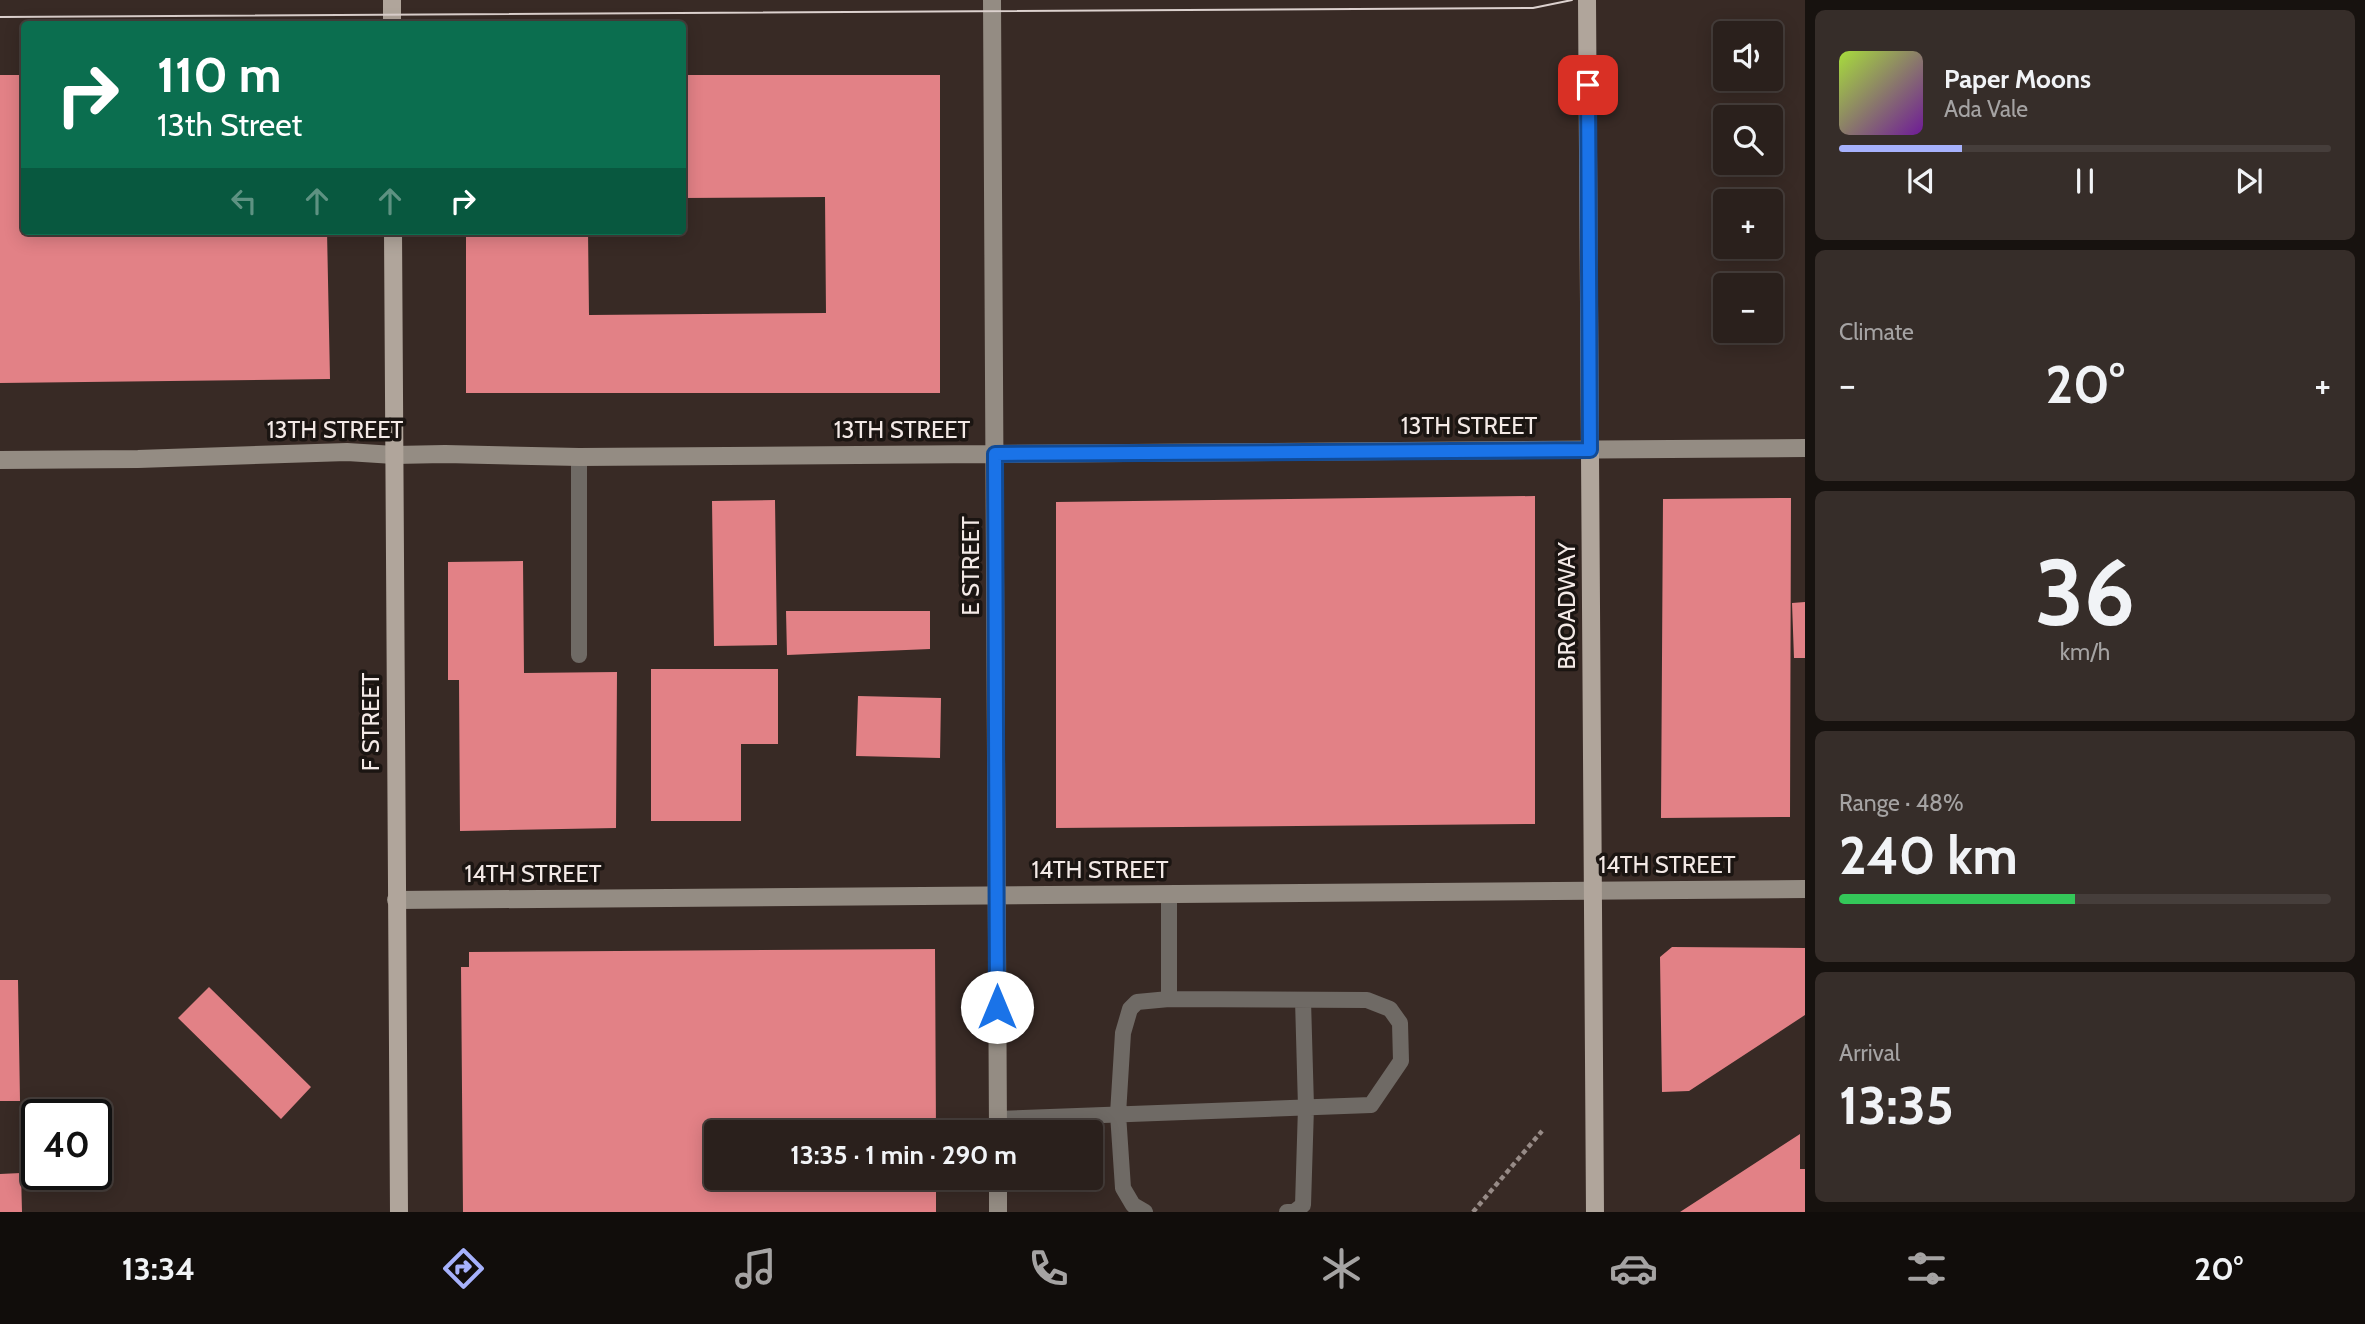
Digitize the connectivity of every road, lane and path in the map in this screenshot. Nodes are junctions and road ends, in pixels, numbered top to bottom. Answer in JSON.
{"nodes":[{"id":1,"x":392,"y":0,"type":"edge"},
{"id":2,"x":992,"y":0,"type":"edge"},
{"id":3,"x":1587,"y":0,"type":"edge"},
{"id":4,"x":392,"y":21,"type":"edge"},
{"id":5,"x":393,"y":235,"type":"edge"},
{"id":6,"x":1805,"y":448,"type":"edge"},
{"id":7,"x":1590,"y":450,"type":"junction"},
{"id":8,"x":995,"y":454,"type":"junction"},
{"id":9,"x":394,"y":455,"type":"junction"},
{"id":10,"x":579,"y":457,"type":"junction"},
{"id":11,"x":0,"y":460,"type":"edge"},
{"id":12,"x":579,"y":655,"type":"dead end"},
{"id":13,"x":1805,"y":889,"type":"edge"},
{"id":14,"x":1593,"y":890,"type":"junction"},
{"id":15,"x":1170,"y":894,"type":"junction"},
{"id":16,"x":997,"y":895,"type":"junction"},
{"id":17,"x":396,"y":900,"type":"junction"},
{"id":18,"x":1170,"y":999,"type":"junction"},
{"id":19,"x":1303,"y":1000,"type":"junction"},
{"id":20,"x":1306,"y":1107,"type":"junction"},
{"id":21,"x":1118,"y":1114,"type":"junction"},
{"id":22,"x":998,"y":1120,"type":"edge"},
{"id":23,"x":1053,"y":1120,"type":"edge"},
{"id":24,"x":1542,"y":1131,"type":"dead end"},
{"id":25,"x":998,"y":1190,"type":"edge"},
{"id":26,"x":399,"y":1212,"type":"edge"},
{"id":27,"x":998,"y":1212,"type":"edge"},
{"id":28,"x":1145,"y":1212,"type":"edge"},
{"id":29,"x":1287,"y":1212,"type":"edge"},
{"id":30,"x":1473,"y":1212,"type":"edge"},
{"id":31,"x":1595,"y":1212,"type":"edge"}],
"edges":[{"from":1,"to":4,"type":"main road"},
{"from":2,"to":8,"type":"street","name":"E STREET"},
{"from":3,"to":7,"type":"main road","name":"BROADWAY"},
{"from":5,"to":9,"type":"main road","name":"F STREET"},
{"from":6,"to":7,"type":"street","name":"13TH STREET"},
{"from":7,"to":8,"type":"street","name":"13TH STREET"},
{"from":7,"to":14,"type":"main road","name":"BROADWAY"},
{"from":8,"to":10,"type":"street","name":"13TH STREET"},
{"from":8,"to":16,"type":"street","name":"E STREET"},
{"from":9,"to":10,"type":"street","name":"13TH STREET"},
{"from":9,"to":11,"type":"street","name":"13TH STREET"},
{"from":9,"to":17,"type":"main road","name":"F STREET"},
{"from":10,"to":12,"type":"lane"},
{"from":13,"to":14,"type":"street","name":"14TH STREET"},
{"from":14,"to":15,"type":"street","name":"14TH STREET"},
{"from":14,"to":31,"type":"main road","name":"BROADWAY"},
{"from":15,"to":16,"type":"street","name":"14TH STREET"},
{"from":15,"to":18,"type":"lane"},
{"from":16,"to":17,"type":"street","name":"14TH STREET"},
{"from":16,"to":22,"type":"street","name":"E STREET"},
{"from":17,"to":26,"type":"main road","name":"F STREET"},
{"from":18,"to":19,"type":"lane"},
{"from":18,"to":21,"type":"lane"},
{"from":19,"to":20,"type":"lane"},
{"from":19,"to":20,"type":"lane"},
{"from":20,"to":21,"type":"lane"},
{"from":20,"to":29,"type":"lane"},
{"from":21,"to":23,"type":"lane"},
{"from":21,"to":28,"type":"lane"},
{"from":24,"to":30,"type":"path"},
{"from":25,"to":27,"type":"street"}]}
